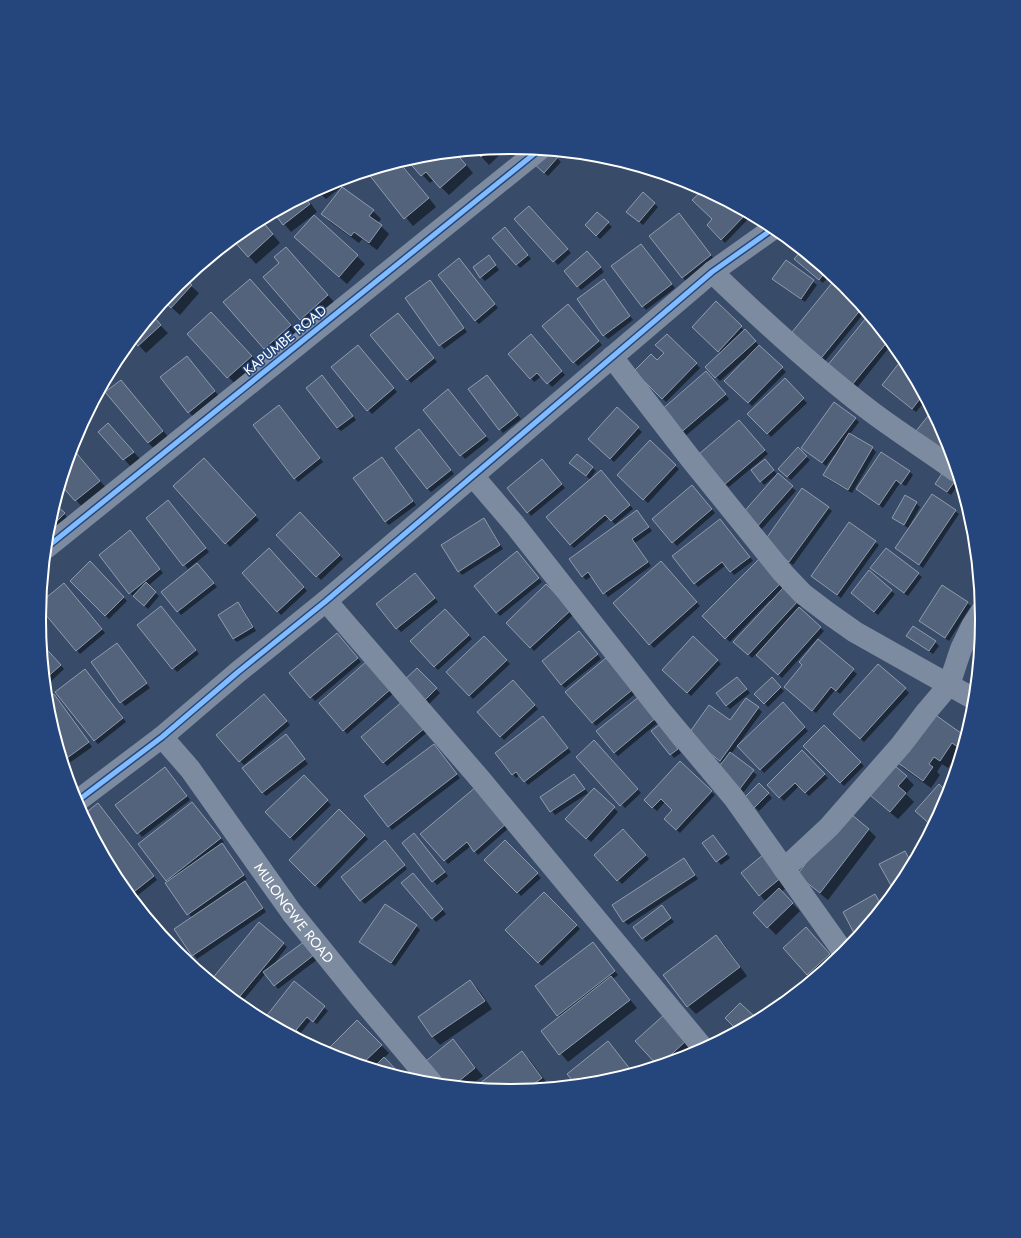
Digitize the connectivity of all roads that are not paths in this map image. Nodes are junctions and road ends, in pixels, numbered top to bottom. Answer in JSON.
{"nodes":[{"id":1,"x":533,"y":155,"type":"edge"},
{"id":2,"x":768,"y":232,"type":"edge"},
{"id":3,"x":712,"y":272,"type":"junction"},
{"id":4,"x":612,"y":357,"type":"junction"},
{"id":5,"x":948,"y":465,"type":"edge"},
{"id":6,"x":474,"y":476,"type":"junction"},
{"id":7,"x":53,"y":543,"type":"edge"},
{"id":8,"x":326,"y":601,"type":"junction"},
{"id":9,"x":975,"y":621,"type":"edge"},
{"id":10,"x":949,"y":684,"type":"junction"},
{"id":11,"x":968,"y":696,"type":"edge"},
{"id":12,"x":162,"y":737,"type":"junction"},
{"id":13,"x":81,"y":798,"type":"edge"},
{"id":14,"x":784,"y":869,"type":"junction"},
{"id":15,"x":839,"y":947,"type":"edge"},
{"id":16,"x":699,"y":1043,"type":"edge"},
{"id":17,"x":426,"y":1076,"type":"edge"}],
"edges":[{"from":1,"to":7,"type":"street","name":"KAPUMBE ROAD"},
{"from":2,"to":3,"type":"street"},
{"from":3,"to":4,"type":"street"},
{"from":3,"to":5,"type":"street"},
{"from":4,"to":6,"type":"street"},
{"from":4,"to":10,"type":"street"},
{"from":6,"to":8,"type":"street"},
{"from":6,"to":14,"type":"street"},
{"from":8,"to":12,"type":"street"},
{"from":8,"to":16,"type":"street"},
{"from":9,"to":10,"type":"street"},
{"from":10,"to":11,"type":"street"},
{"from":10,"to":14,"type":"street"},
{"from":12,"to":13,"type":"street"},
{"from":12,"to":17,"type":"street","name":"MULONGWE ROAD"},
{"from":14,"to":15,"type":"street"}]}
